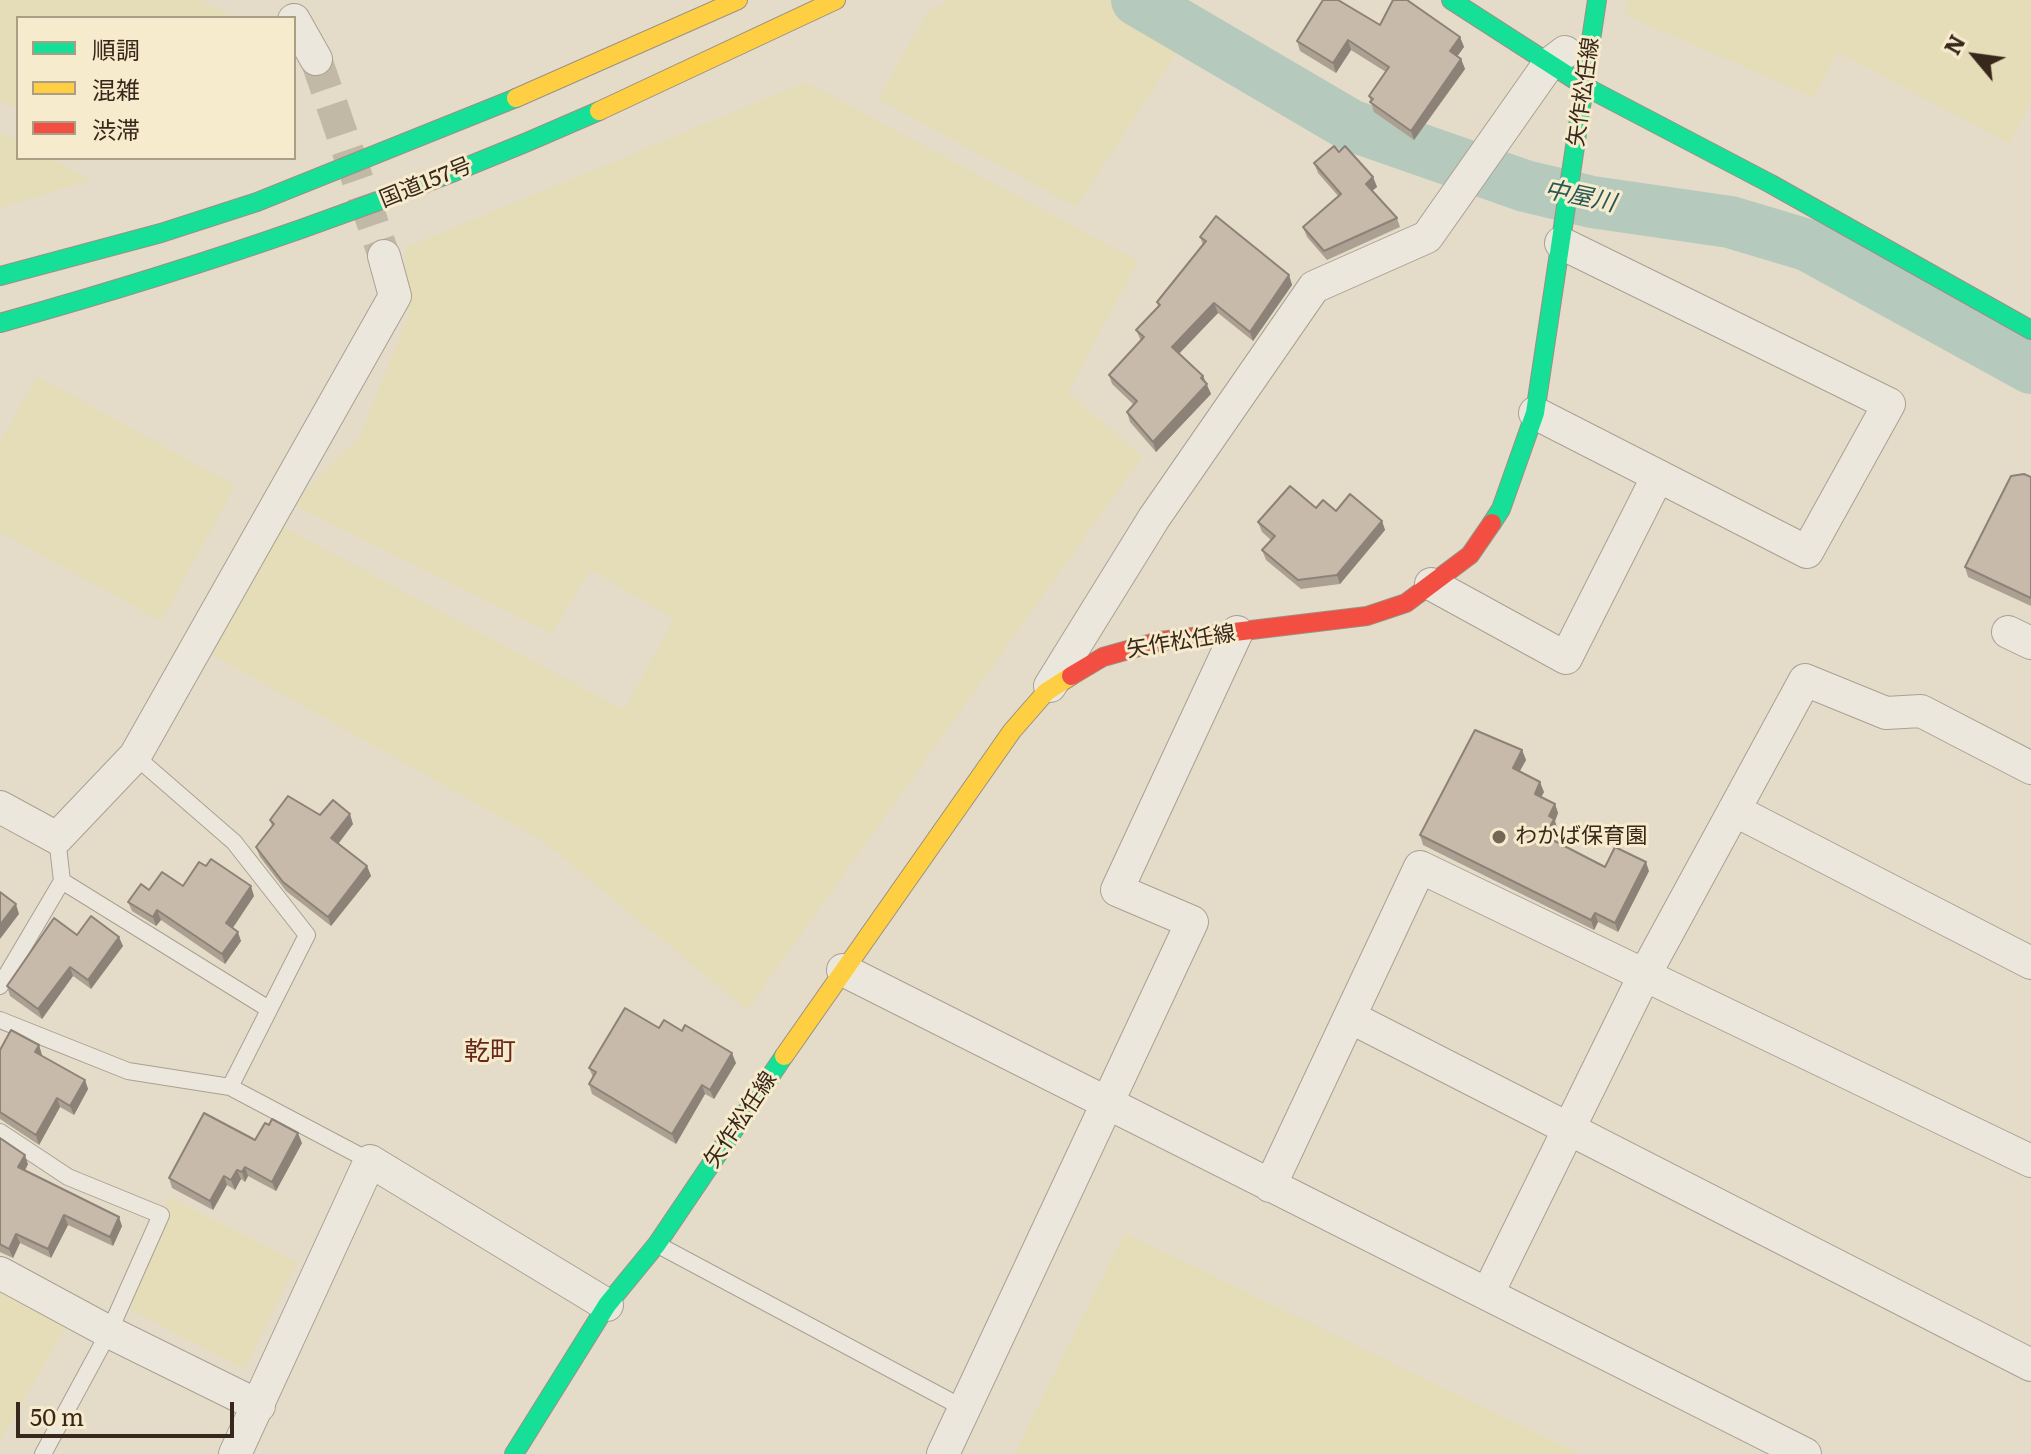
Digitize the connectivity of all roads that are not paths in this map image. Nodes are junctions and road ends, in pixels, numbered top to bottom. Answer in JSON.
{"nodes":[{"id":1,"x":738,"y":0,"type":"edge"},
{"id":2,"x":836,"y":0,"type":"edge"},
{"id":3,"x":1599,"y":0,"type":"edge"},
{"id":4,"x":1454,"y":1,"type":"edge"},
{"id":5,"x":296,"y":24,"type":"edge"},
{"id":6,"x":1591,"y":33,"type":"junction"},
{"id":7,"x":316,"y":59,"type":"tunnel mouth"},
{"id":8,"x":1548,"y":65,"type":"junction"},
{"id":9,"x":1586,"y":87,"type":"junction"},
{"id":10,"x":1562,"y":236,"type":"junction"},
{"id":11,"x":384,"y":256,"type":"tunnel mouth"},
{"id":12,"x":0,"y":276,"type":"edge"},
{"id":13,"x":0,"y":323,"type":"edge"},
{"id":14,"x":2030,"y":327,"type":"edge"},
{"id":15,"x":1535,"y":413,"type":"junction"},
{"id":16,"x":1658,"y":476,"type":"junction"},
{"id":17,"x":1431,"y":584,"type":"junction"},
{"id":18,"x":1237,"y":632,"type":"junction"},
{"id":19,"x":1046,"y":692,"type":"junction"},
{"id":20,"x":135,"y":756,"type":"junction"},
{"id":21,"x":2031,"y":768,"type":"edge"},
{"id":22,"x":0,"y":807,"type":"edge"},
{"id":23,"x":1734,"y":810,"type":"junction"},
{"id":24,"x":57,"y":838,"type":"junction"},
{"id":25,"x":62,"y":881,"type":"junction"},
{"id":26,"x":2031,"y":963,"type":"edge"},
{"id":27,"x":843,"y":970,"type":"junction"},
{"id":28,"x":1645,"y":974,"type":"junction"},
{"id":29,"x":0,"y":986,"type":"edge"},
{"id":30,"x":267,"y":1008,"type":"junction"},
{"id":31,"x":1350,"y":1017,"type":"junction"},
{"id":32,"x":0,"y":1020,"type":"edge"},
{"id":33,"x":230,"y":1087,"type":"junction"},
{"id":34,"x":1108,"y":1104,"type":"junction"},
{"id":35,"x":1569,"y":1129,"type":"junction"},
{"id":36,"x":0,"y":1132,"type":"edge"},
{"id":37,"x":370,"y":1161,"type":"junction"},
{"id":38,"x":2031,"y":1161,"type":"edge"},
{"id":39,"x":1270,"y":1186,"type":"junction"},
{"id":40,"x":657,"y":1244,"type":"junction"},
{"id":41,"x":0,"y":1273,"type":"edge"},
{"id":42,"x":1488,"y":1293,"type":"junction"},
{"id":43,"x":607,"y":1305,"type":"junction"},
{"id":44,"x":109,"y":1332,"type":"junction"},
{"id":45,"x":2031,"y":1365,"type":"edge"},
{"id":46,"x":259,"y":1406,"type":"junction"},
{"id":47,"x":965,"y":1409,"type":"junction"},
{"id":48,"x":43,"y":1454,"type":"edge"},
{"id":49,"x":235,"y":1454,"type":"edge"},
{"id":50,"x":514,"y":1454,"type":"edge"},
{"id":51,"x":943,"y":1454,"type":"edge"},
{"id":52,"x":1805,"y":1454,"type":"edge"}],
"edges":[{"from":1,"to":12,"type":"main road","name":"国道157号"},
{"from":2,"to":13,"type":"main road","name":"国道157号"},
{"from":3,"to":6,"type":"street"},
{"from":4,"to":8,"type":"main road"},
{"from":5,"to":7,"type":"street"},
{"from":6,"to":8,"type":"street"},
{"from":6,"to":9,"type":"main road","name":"矢作松任線"},
{"from":8,"to":9,"type":"main road"},
{"from":8,"to":19,"type":"street"},
{"from":9,"to":10,"type":"main road","name":"矢作松任線"},
{"from":9,"to":14,"type":"main road"},
{"from":10,"to":15,"type":"main road","name":"矢作松任線"},
{"from":10,"to":16,"type":"street"},
{"from":11,"to":20,"type":"street"},
{"from":15,"to":16,"type":"street"},
{"from":15,"to":17,"type":"main road","name":"矢作松任線"},
{"from":16,"to":17,"type":"street"},
{"from":17,"to":18,"type":"main road","name":"矢作松任線"},
{"from":18,"to":19,"type":"main road","name":"矢作松任線"},
{"from":18,"to":34,"type":"street"},
{"from":19,"to":27,"type":"main road","name":"矢作松任線"},
{"from":20,"to":24,"type":"street"},
{"from":20,"to":30,"type":"lane"},
{"from":21,"to":23,"type":"street"},
{"from":22,"to":24,"type":"street"},
{"from":23,"to":26,"type":"street"},
{"from":23,"to":28,"type":"street"},
{"from":24,"to":25,"type":"lane"},
{"from":25,"to":29,"type":"lane"},
{"from":25,"to":30,"type":"lane"},
{"from":27,"to":34,"type":"street"},
{"from":27,"to":40,"type":"main road","name":"矢作松任線"},
{"from":28,"to":31,"type":"street"},
{"from":28,"to":35,"type":"street"},
{"from":28,"to":38,"type":"street"},
{"from":30,"to":33,"type":"lane"},
{"from":31,"to":35,"type":"street"},
{"from":31,"to":39,"type":"street"},
{"from":32,"to":33,"type":"lane"},
{"from":33,"to":37,"type":"lane"},
{"from":34,"to":39,"type":"street"},
{"from":34,"to":47,"type":"street"},
{"from":35,"to":42,"type":"street"},
{"from":35,"to":45,"type":"street"},
{"from":36,"to":44,"type":"lane"},
{"from":37,"to":43,"type":"street"},
{"from":37,"to":46,"type":"street"},
{"from":39,"to":42,"type":"street"},
{"from":40,"to":43,"type":"main road","name":"矢作松任線"},
{"from":40,"to":47,"type":"lane"},
{"from":41,"to":44,"type":"street"},
{"from":42,"to":52,"type":"street"},
{"from":43,"to":50,"type":"main road","name":"矢作松任線"},
{"from":44,"to":46,"type":"street"},
{"from":44,"to":48,"type":"lane"},
{"from":46,"to":49,"type":"street"},
{"from":47,"to":51,"type":"street"}]}
